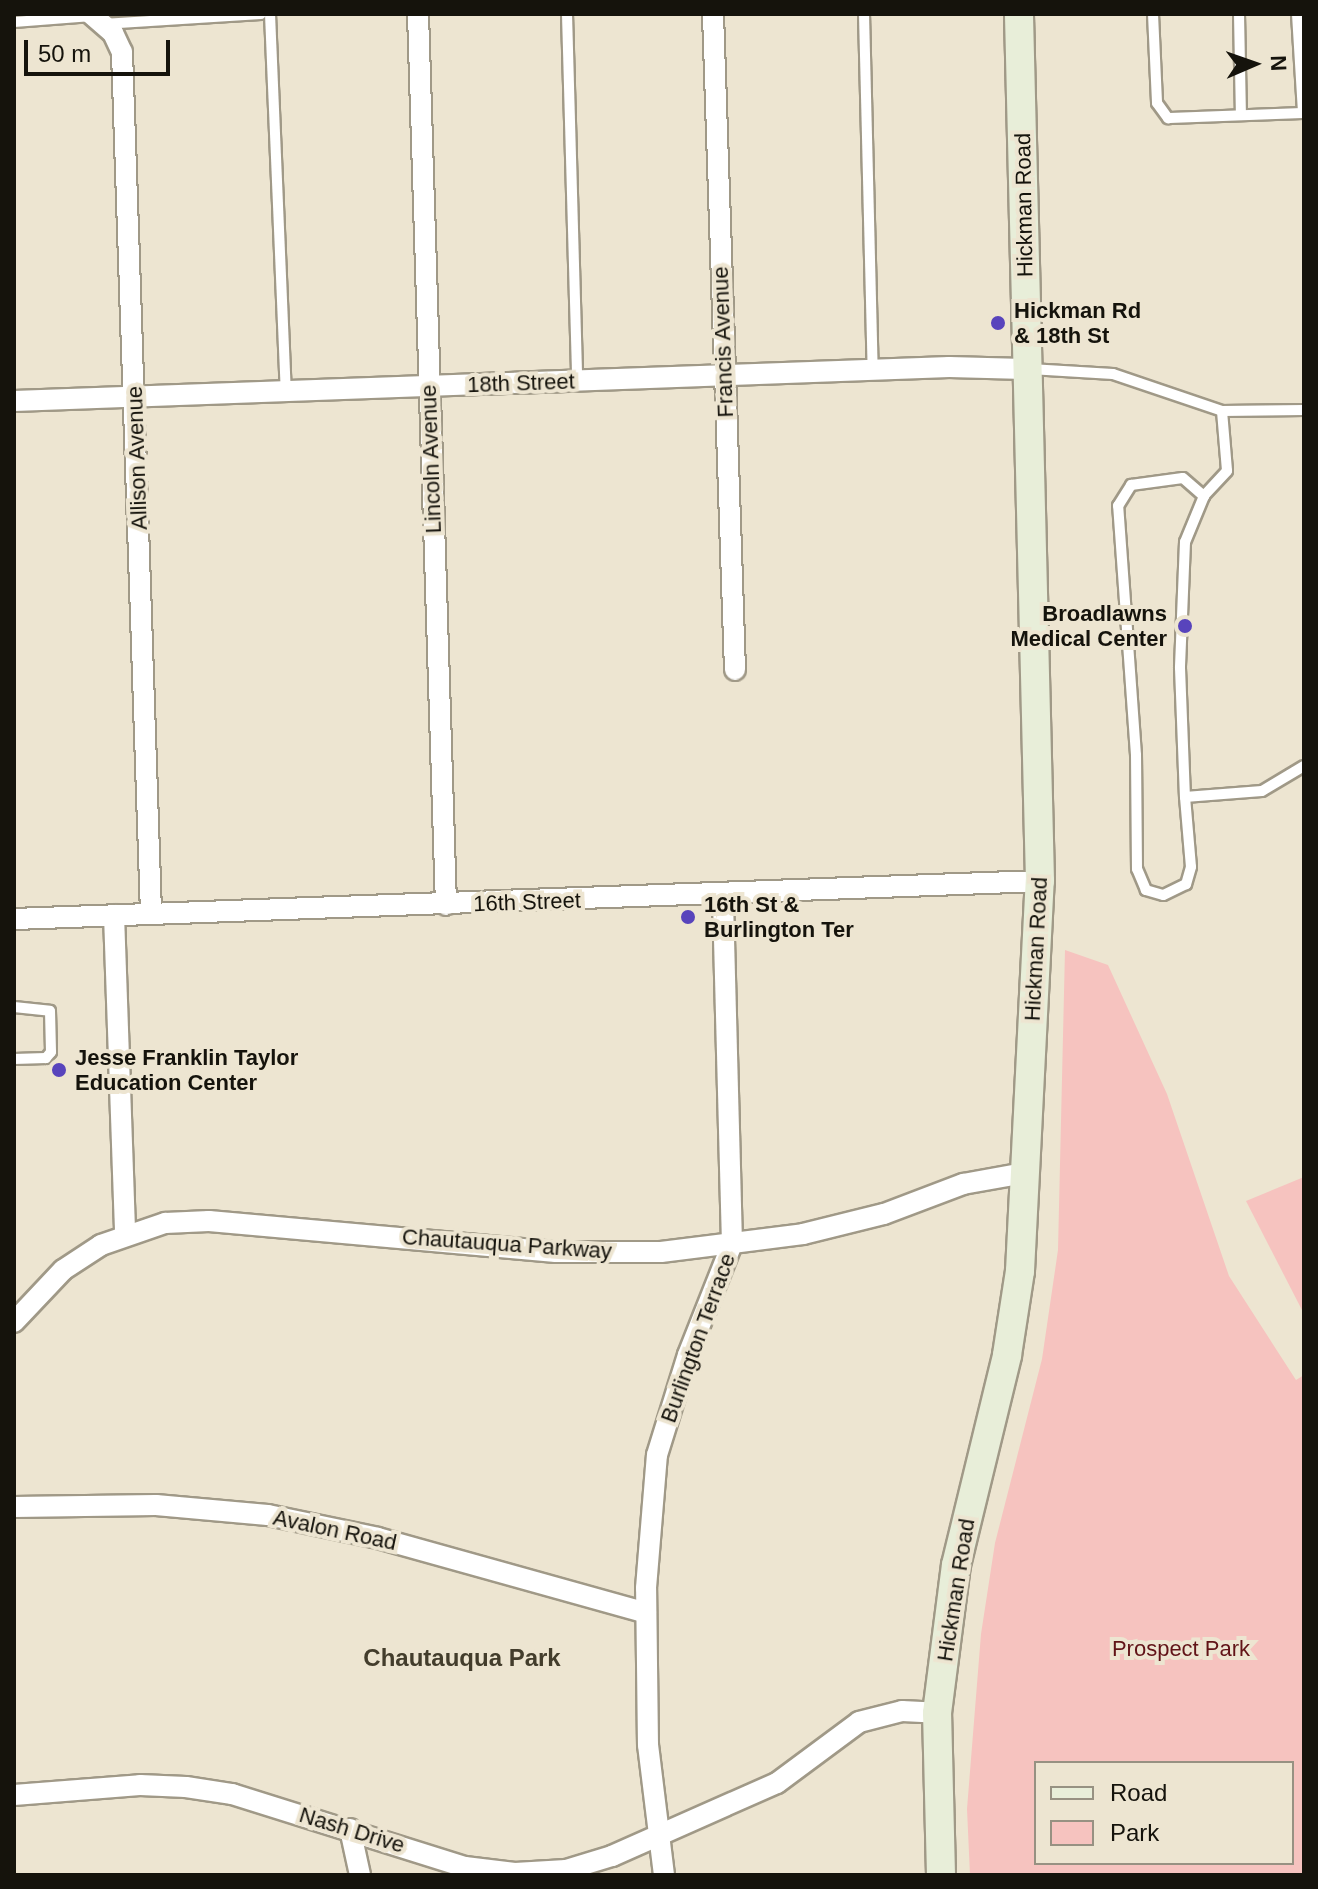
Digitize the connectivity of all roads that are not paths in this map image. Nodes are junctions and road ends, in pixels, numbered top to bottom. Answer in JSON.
{"nodes":[{"id":1,"x":261,"y":14,"type":"edge"},
{"id":2,"x":270,"y":14,"type":"edge"},
{"id":3,"x":418,"y":14,"type":"edge"},
{"id":4,"x":567,"y":14,"type":"edge"},
{"id":5,"x":713,"y":14,"type":"edge"},
{"id":6,"x":864,"y":14,"type":"edge"},
{"id":7,"x":1019,"y":14,"type":"edge"},
{"id":8,"x":1153,"y":14,"type":"edge"},
{"id":9,"x":1239,"y":14,"type":"edge"},
{"id":10,"x":1301,"y":14,"type":"edge"},
{"id":11,"x":95,"y":18,"type":"edge"},
{"id":12,"x":14,"y":22,"type":"edge"},
{"id":13,"x":1304,"y":113,"type":"edge"},
{"id":14,"x":1241,"y":114,"type":"junction"},
{"id":15,"x":1028,"y":369,"type":"junction"},
{"id":16,"x":873,"y":370,"type":"junction"},
{"id":17,"x":724,"y":376,"type":"junction"},
{"id":18,"x":577,"y":381,"type":"junction"},
{"id":19,"x":429,"y":387,"type":"junction"},
{"id":20,"x":286,"y":392,"type":"junction"},
{"id":21,"x":135,"y":397,"type":"junction"},
{"id":22,"x":14,"y":401,"type":"edge"},
{"id":23,"x":1304,"y":410,"type":"edge"},
{"id":24,"x":1222,"y":411,"type":"junction"},
{"id":25,"x":1204,"y":496,"type":"junction"},
{"id":26,"x":735,"y":670,"type":"dead end"},
{"id":27,"x":1304,"y":766,"type":"edge"},
{"id":28,"x":1185,"y":797,"type":"junction"},
{"id":29,"x":1040,"y":881,"type":"junction"},
{"id":30,"x":723,"y":895,"type":"junction"},
{"id":31,"x":446,"y":905,"type":"junction"},
{"id":32,"x":151,"y":914,"type":"junction"},
{"id":33,"x":114,"y":915,"type":"junction"},
{"id":34,"x":14,"y":919,"type":"edge"},
{"id":35,"x":14,"y":1007,"type":"edge"},
{"id":36,"x":14,"y":1059,"type":"edge"},
{"id":37,"x":1025,"y":1173,"type":"junction"},
{"id":38,"x":125,"y":1234,"type":"junction"},
{"id":39,"x":732,"y":1244,"type":"junction"},
{"id":40,"x":14,"y":1322,"type":"edge"},
{"id":41,"x":14,"y":1507,"type":"edge"},
{"id":42,"x":646,"y":1613,"type":"junction"},
{"id":43,"x":937,"y":1713,"type":"junction"},
{"id":44,"x":14,"y":1795,"type":"edge"},
{"id":45,"x":350,"y":1829,"type":"junction"},
{"id":46,"x":658,"y":1837,"type":"junction"},
{"id":47,"x":360,"y":1875,"type":"edge"},
{"id":48,"x":664,"y":1875,"type":"edge"},
{"id":49,"x":941,"y":1875,"type":"edge"}],
"edges":[{"from":1,"to":11,"type":"lane"},
{"from":2,"to":20,"type":"lane"},
{"from":3,"to":19,"type":"street","name":"Lincoln Avenue"},
{"from":4,"to":18,"type":"lane"},
{"from":5,"to":17,"type":"street","name":"Francis Avenue"},
{"from":6,"to":16,"type":"lane"},
{"from":7,"to":15,"type":"main road","name":"Hickman Road"},
{"from":8,"to":14,"type":"lane"},
{"from":9,"to":14,"type":"lane"},
{"from":10,"to":13,"type":"lane"},
{"from":11,"to":12,"type":"lane"},
{"from":11,"to":21,"type":"street","name":"Allison Avenue"},
{"from":13,"to":14,"type":"lane"},
{"from":15,"to":16,"type":"street","name":"18th Street"},
{"from":15,"to":24,"type":"lane"},
{"from":15,"to":29,"type":"main road","name":"Hickman Road"},
{"from":16,"to":17,"type":"street","name":"18th Street"},
{"from":17,"to":18,"type":"street","name":"18th Street"},
{"from":17,"to":26,"type":"street","name":"Francis Avenue"},
{"from":18,"to":19,"type":"street","name":"18th Street"},
{"from":19,"to":20,"type":"street","name":"18th Street"},
{"from":19,"to":31,"type":"street","name":"Lincoln Avenue"},
{"from":20,"to":21,"type":"street","name":"18th Street"},
{"from":21,"to":22,"type":"street","name":"18th Street"},
{"from":21,"to":32,"type":"street","name":"Allison Avenue"},
{"from":23,"to":24,"type":"lane"},
{"from":24,"to":25,"type":"lane"},
{"from":25,"to":28,"type":"lane"},
{"from":25,"to":28,"type":"lane"},
{"from":27,"to":28,"type":"lane"},
{"from":29,"to":30,"type":"street","name":"16th Street"},
{"from":29,"to":37,"type":"main road","name":"Hickman Road"},
{"from":30,"to":31,"type":"street","name":"16th Street"},
{"from":30,"to":39,"type":"street","name":"Burlington Terrace"},
{"from":31,"to":32,"type":"street","name":"16th Street"},
{"from":32,"to":33,"type":"street","name":"16th Street"},
{"from":33,"to":34,"type":"street","name":"16th Street"},
{"from":33,"to":38,"type":"street"},
{"from":35,"to":36,"type":"lane"},
{"from":37,"to":39,"type":"street","name":"Chautauqua Parkway"},
{"from":37,"to":43,"type":"main road","name":"Hickman Road"},
{"from":38,"to":39,"type":"street","name":"Chautauqua Parkway"},
{"from":38,"to":40,"type":"street","name":"Chautauqua Parkway"},
{"from":39,"to":42,"type":"street","name":"Burlington Terrace"},
{"from":41,"to":42,"type":"street","name":"Avalon Road"},
{"from":42,"to":46,"type":"street","name":"Burlington Terrace"},
{"from":43,"to":46,"type":"street","name":"Nash Drive"},
{"from":43,"to":49,"type":"main road","name":"Hickman Road"},
{"from":44,"to":45,"type":"street","name":"Nash Drive"},
{"from":45,"to":46,"type":"street","name":"Nash Drive"},
{"from":45,"to":47,"type":"street"},
{"from":46,"to":48,"type":"street","name":"Burlington Terrace"}]}
